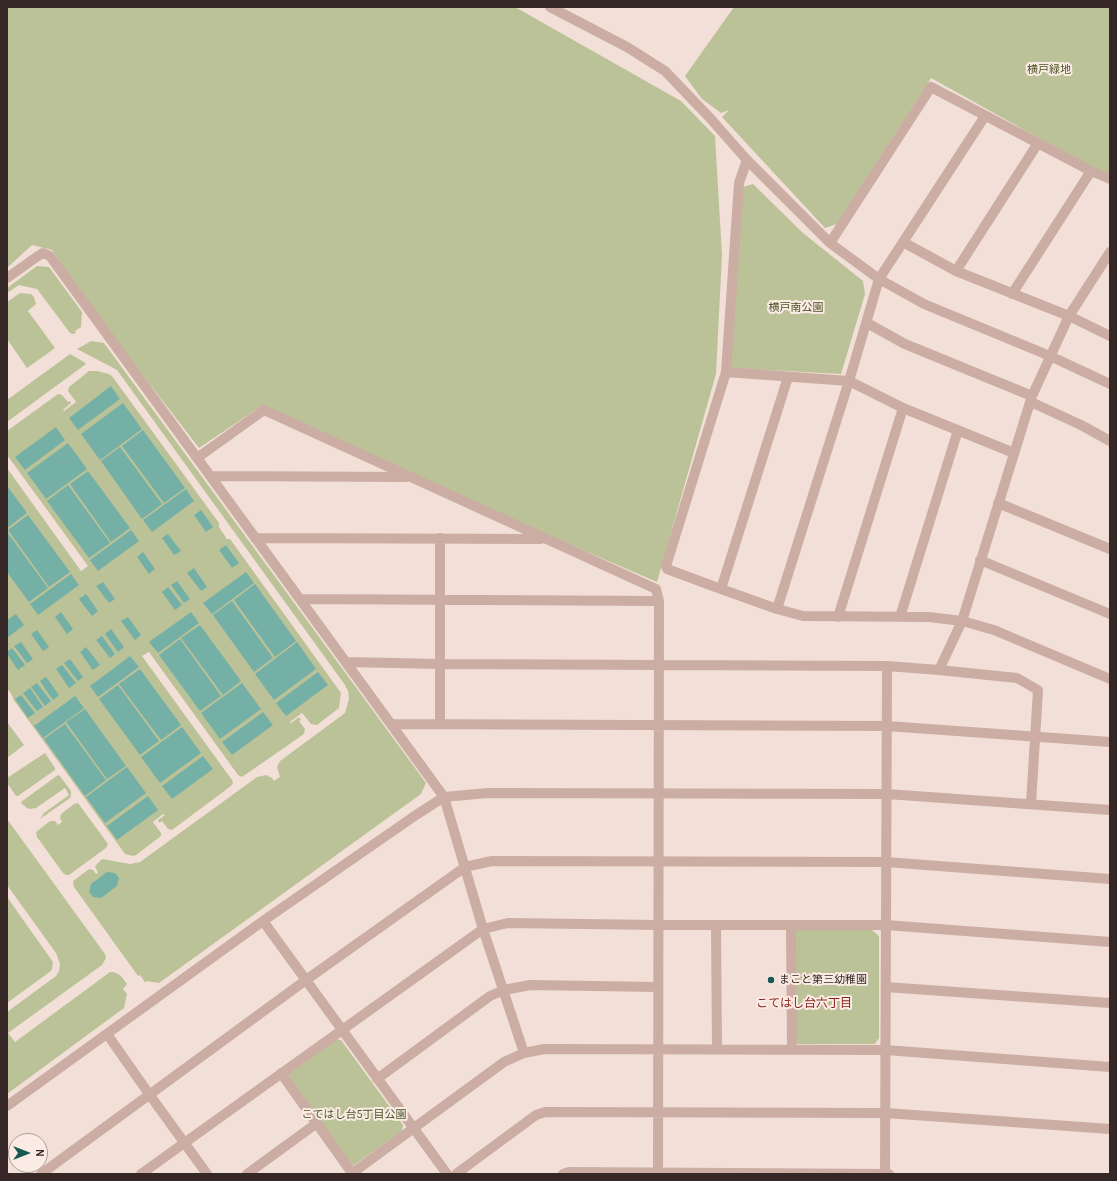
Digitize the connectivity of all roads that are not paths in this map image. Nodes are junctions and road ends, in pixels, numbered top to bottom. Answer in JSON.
{"nodes":[{"id":1,"x":550,"y":7,"type":"edge"},
{"id":2,"x":985,"y":116,"type":"junction"},
{"id":3,"x":1038,"y":143,"type":"junction"},
{"id":4,"x":747,"y":160,"type":"junction"},
{"id":5,"x":1091,"y":171,"type":"junction"},
{"id":6,"x":1110,"y":179,"type":"edge"},
{"id":7,"x":903,"y":242,"type":"junction"},
{"id":8,"x":830,"y":243,"type":"junction"},
{"id":9,"x":1110,"y":252,"type":"edge"},
{"id":10,"x":956,"y":271,"type":"junction"},
{"id":11,"x":7,"y":278,"type":"edge"},
{"id":12,"x":879,"y":279,"type":"junction"},
{"id":13,"x":1012,"y":294,"type":"junction"},
{"id":14,"x":1069,"y":316,"type":"junction"},
{"id":15,"x":866,"y":323,"type":"junction"},
{"id":16,"x":1110,"y":336,"type":"edge"},
{"id":17,"x":1050,"y":356,"type":"junction"},
{"id":18,"x":726,"y":372,"type":"junction"},
{"id":19,"x":788,"y":377,"type":"junction"},
{"id":20,"x":849,"y":382,"type":"junction"},
{"id":21,"x":1110,"y":384,"type":"edge"},
{"id":22,"x":1032,"y":399,"type":"junction"},
{"id":23,"x":903,"y":408,"type":"junction"},
{"id":24,"x":958,"y":430,"type":"junction"},
{"id":25,"x":1110,"y":441,"type":"edge"},
{"id":26,"x":1014,"y":453,"type":"junction"},
{"id":27,"x":197,"y":458,"type":"junction"},
{"id":28,"x":210,"y":476,"type":"junction"},
{"id":29,"x":410,"y":477,"type":"junction"},
{"id":30,"x":998,"y":503,"type":"junction"},
{"id":31,"x":255,"y":538,"type":"junction"},
{"id":32,"x":440,"y":538,"type":"junction"},
{"id":33,"x":544,"y":539,"type":"junction"},
{"id":34,"x":1110,"y":549,"type":"edge"},
{"id":35,"x":980,"y":560,"type":"junction"},
{"id":36,"x":721,"y":589,"type":"junction"},
{"id":37,"x":301,"y":599,"type":"junction"},
{"id":38,"x":440,"y":600,"type":"junction"},
{"id":39,"x":659,"y":601,"type":"junction"},
{"id":40,"x":777,"y":609,"type":"junction"},
{"id":41,"x":1110,"y":614,"type":"edge"},
{"id":42,"x":838,"y":617,"type":"junction"},
{"id":43,"x":900,"y":617,"type":"junction"},
{"id":44,"x":962,"y":621,"type":"junction"},
{"id":45,"x":346,"y":662,"type":"junction"},
{"id":46,"x":440,"y":664,"type":"junction"},
{"id":47,"x":659,"y":664,"type":"junction"},
{"id":48,"x":887,"y":666,"type":"junction"},
{"id":49,"x":939,"y":670,"type":"junction"},
{"id":50,"x":1110,"y":679,"type":"edge"},
{"id":51,"x":440,"y":723,"type":"junction"},
{"id":52,"x":391,"y":724,"type":"junction"},
{"id":53,"x":659,"y":726,"type":"junction"},
{"id":54,"x":887,"y":726,"type":"junction"},
{"id":55,"x":1035,"y":737,"type":"junction"},
{"id":56,"x":1110,"y":742,"type":"edge"},
{"id":57,"x":659,"y":793,"type":"junction"},
{"id":58,"x":887,"y":794,"type":"junction"},
{"id":59,"x":444,"y":797,"type":"junction"},
{"id":60,"x":1031,"y":804,"type":"junction"},
{"id":61,"x":1110,"y":810,"type":"edge"},
{"id":62,"x":658,"y":862,"type":"junction"},
{"id":63,"x":886,"y":862,"type":"junction"},
{"id":64,"x":464,"y":867,"type":"junction"},
{"id":65,"x":1110,"y":879,"type":"edge"},
{"id":66,"x":264,"y":921,"type":"junction"},
{"id":67,"x":658,"y":925,"type":"junction"},
{"id":68,"x":716,"y":925,"type":"junction"},
{"id":69,"x":791,"y":925,"type":"junction"},
{"id":70,"x":886,"y":925,"type":"junction"},
{"id":71,"x":483,"y":929,"type":"junction"},
{"id":72,"x":1110,"y":942,"type":"edge"},
{"id":73,"x":306,"y":980,"type":"junction"},
{"id":74,"x":658,"y":987,"type":"junction"},
{"id":75,"x":886,"y":987,"type":"junction"},
{"id":76,"x":504,"y":990,"type":"junction"},
{"id":77,"x":1110,"y":1003,"type":"edge"},
{"id":78,"x":342,"y":1030,"type":"junction"},
{"id":79,"x":107,"y":1034,"type":"junction"},
{"id":80,"x":658,"y":1049,"type":"junction"},
{"id":81,"x":717,"y":1050,"type":"junction"},
{"id":82,"x":792,"y":1050,"type":"junction"},
{"id":83,"x":886,"y":1050,"type":"junction"},
{"id":84,"x":524,"y":1053,"type":"junction"},
{"id":85,"x":1110,"y":1067,"type":"edge"},
{"id":86,"x":281,"y":1073,"type":"junction"},
{"id":87,"x":377,"y":1079,"type":"junction"},
{"id":88,"x":149,"y":1094,"type":"junction"},
{"id":89,"x":7,"y":1106,"type":"edge"},
{"id":90,"x":658,"y":1112,"type":"junction"},
{"id":91,"x":886,"y":1113,"type":"junction"},
{"id":92,"x":317,"y":1123,"type":"junction"},
{"id":93,"x":415,"y":1128,"type":"junction"},
{"id":94,"x":1110,"y":1129,"type":"edge"},
{"id":95,"x":185,"y":1142,"type":"junction"},
{"id":96,"x":658,"y":1173,"type":"edge"},
{"id":97,"x":41,"y":1174,"type":"edge"},
{"id":98,"x":141,"y":1174,"type":"edge"},
{"id":99,"x":208,"y":1174,"type":"edge"},
{"id":100,"x":247,"y":1174,"type":"edge"},
{"id":101,"x":351,"y":1174,"type":"edge"},
{"id":102,"x":447,"y":1174,"type":"edge"},
{"id":103,"x":456,"y":1174,"type":"edge"},
{"id":104,"x":563,"y":1174,"type":"edge"},
{"id":105,"x":885,"y":1174,"type":"edge"},
{"id":106,"x":889,"y":1174,"type":"edge"}],
"edges":[{"from":1,"to":4,"type":"street"},
{"from":2,"to":3,"type":"street"},
{"from":2,"to":7,"type":"street"},
{"from":2,"to":8,"type":"street"},
{"from":3,"to":5,"type":"street"},
{"from":3,"to":10,"type":"street"},
{"from":4,"to":8,"type":"street"},
{"from":4,"to":18,"type":"street"},
{"from":5,"to":6,"type":"street"},
{"from":5,"to":13,"type":"street"},
{"from":7,"to":10,"type":"street"},
{"from":7,"to":12,"type":"street"},
{"from":8,"to":12,"type":"street"},
{"from":9,"to":14,"type":"street"},
{"from":10,"to":13,"type":"street"},
{"from":11,"to":27,"type":"street"},
{"from":12,"to":15,"type":"street"},
{"from":12,"to":17,"type":"street"},
{"from":13,"to":14,"type":"street"},
{"from":14,"to":16,"type":"street"},
{"from":14,"to":17,"type":"street"},
{"from":15,"to":20,"type":"street"},
{"from":15,"to":22,"type":"street"},
{"from":17,"to":21,"type":"street"},
{"from":17,"to":22,"type":"street"},
{"from":18,"to":19,"type":"street"},
{"from":18,"to":36,"type":"street"},
{"from":19,"to":20,"type":"street"},
{"from":19,"to":36,"type":"street"},
{"from":20,"to":23,"type":"street"},
{"from":20,"to":40,"type":"street"},
{"from":22,"to":25,"type":"street"},
{"from":22,"to":26,"type":"street"},
{"from":23,"to":24,"type":"street"},
{"from":23,"to":42,"type":"street"},
{"from":24,"to":26,"type":"street"},
{"from":24,"to":43,"type":"street"},
{"from":26,"to":30,"type":"street"},
{"from":27,"to":28,"type":"street"},
{"from":27,"to":29,"type":"street"},
{"from":28,"to":29,"type":"street"},
{"from":28,"to":31,"type":"street"},
{"from":29,"to":33,"type":"street"},
{"from":30,"to":34,"type":"street"},
{"from":30,"to":35,"type":"street"},
{"from":31,"to":32,"type":"street"},
{"from":31,"to":37,"type":"street"},
{"from":32,"to":33,"type":"street"},
{"from":32,"to":38,"type":"street"},
{"from":33,"to":39,"type":"street"},
{"from":35,"to":41,"type":"street"},
{"from":35,"to":44,"type":"street"},
{"from":36,"to":40,"type":"street"},
{"from":37,"to":38,"type":"street"},
{"from":37,"to":45,"type":"street"},
{"from":38,"to":39,"type":"street"},
{"from":38,"to":46,"type":"street"},
{"from":39,"to":47,"type":"street"},
{"from":40,"to":42,"type":"street"},
{"from":42,"to":43,"type":"street"},
{"from":43,"to":44,"type":"street"},
{"from":44,"to":49,"type":"street"},
{"from":44,"to":50,"type":"street"},
{"from":45,"to":46,"type":"street"},
{"from":45,"to":52,"type":"street"},
{"from":46,"to":47,"type":"street"},
{"from":46,"to":51,"type":"street"},
{"from":47,"to":48,"type":"street"},
{"from":47,"to":53,"type":"street"},
{"from":48,"to":49,"type":"street"},
{"from":48,"to":54,"type":"street"},
{"from":49,"to":55,"type":"street"},
{"from":51,"to":52,"type":"street"},
{"from":51,"to":53,"type":"street"},
{"from":52,"to":59,"type":"street"},
{"from":53,"to":54,"type":"street"},
{"from":53,"to":57,"type":"street"},
{"from":54,"to":55,"type":"street"},
{"from":54,"to":58,"type":"street"},
{"from":55,"to":56,"type":"street"},
{"from":55,"to":60,"type":"street"},
{"from":57,"to":58,"type":"street"},
{"from":57,"to":59,"type":"street"},
{"from":57,"to":62,"type":"street"},
{"from":58,"to":60,"type":"street"},
{"from":58,"to":63,"type":"street"},
{"from":59,"to":64,"type":"street"},
{"from":59,"to":66,"type":"street"},
{"from":60,"to":61,"type":"street"},
{"from":62,"to":63,"type":"street"},
{"from":62,"to":64,"type":"street"},
{"from":62,"to":67,"type":"street"},
{"from":63,"to":65,"type":"street"},
{"from":63,"to":70,"type":"street"},
{"from":64,"to":71,"type":"street"},
{"from":64,"to":73,"type":"street"},
{"from":66,"to":73,"type":"street"},
{"from":66,"to":79,"type":"street"},
{"from":67,"to":68,"type":"street"},
{"from":67,"to":71,"type":"street"},
{"from":67,"to":74,"type":"street"},
{"from":68,"to":69,"type":"street"},
{"from":68,"to":81,"type":"street"},
{"from":69,"to":70,"type":"street"},
{"from":69,"to":82,"type":"street"},
{"from":70,"to":72,"type":"street"},
{"from":70,"to":75,"type":"street"},
{"from":71,"to":76,"type":"street"},
{"from":71,"to":78,"type":"street"},
{"from":73,"to":78,"type":"street"},
{"from":73,"to":88,"type":"street"},
{"from":74,"to":76,"type":"street"},
{"from":74,"to":80,"type":"street"},
{"from":75,"to":77,"type":"street"},
{"from":75,"to":83,"type":"street"},
{"from":76,"to":84,"type":"street"},
{"from":76,"to":87,"type":"street"},
{"from":78,"to":86,"type":"street"},
{"from":78,"to":87,"type":"street"},
{"from":79,"to":88,"type":"street"},
{"from":79,"to":89,"type":"street"},
{"from":80,"to":81,"type":"street"},
{"from":80,"to":84,"type":"street"},
{"from":80,"to":90,"type":"street"},
{"from":81,"to":82,"type":"street"},
{"from":82,"to":83,"type":"street"},
{"from":83,"to":85,"type":"street"},
{"from":83,"to":91,"type":"street"},
{"from":84,"to":93,"type":"street"},
{"from":86,"to":92,"type":"street"},
{"from":86,"to":95,"type":"street"},
{"from":87,"to":93,"type":"street"},
{"from":88,"to":95,"type":"street"},
{"from":88,"to":97,"type":"street"},
{"from":90,"to":91,"type":"street"},
{"from":90,"to":96,"type":"street"},
{"from":90,"to":103,"type":"street"},
{"from":91,"to":94,"type":"street"},
{"from":91,"to":105,"type":"street"},
{"from":92,"to":100,"type":"street"},
{"from":92,"to":101,"type":"street"},
{"from":93,"to":101,"type":"street"},
{"from":93,"to":102,"type":"street"},
{"from":95,"to":98,"type":"street"},
{"from":95,"to":99,"type":"street"},
{"from":96,"to":104,"type":"street"},
{"from":96,"to":105,"type":"street"},
{"from":105,"to":106,"type":"street"}]}
